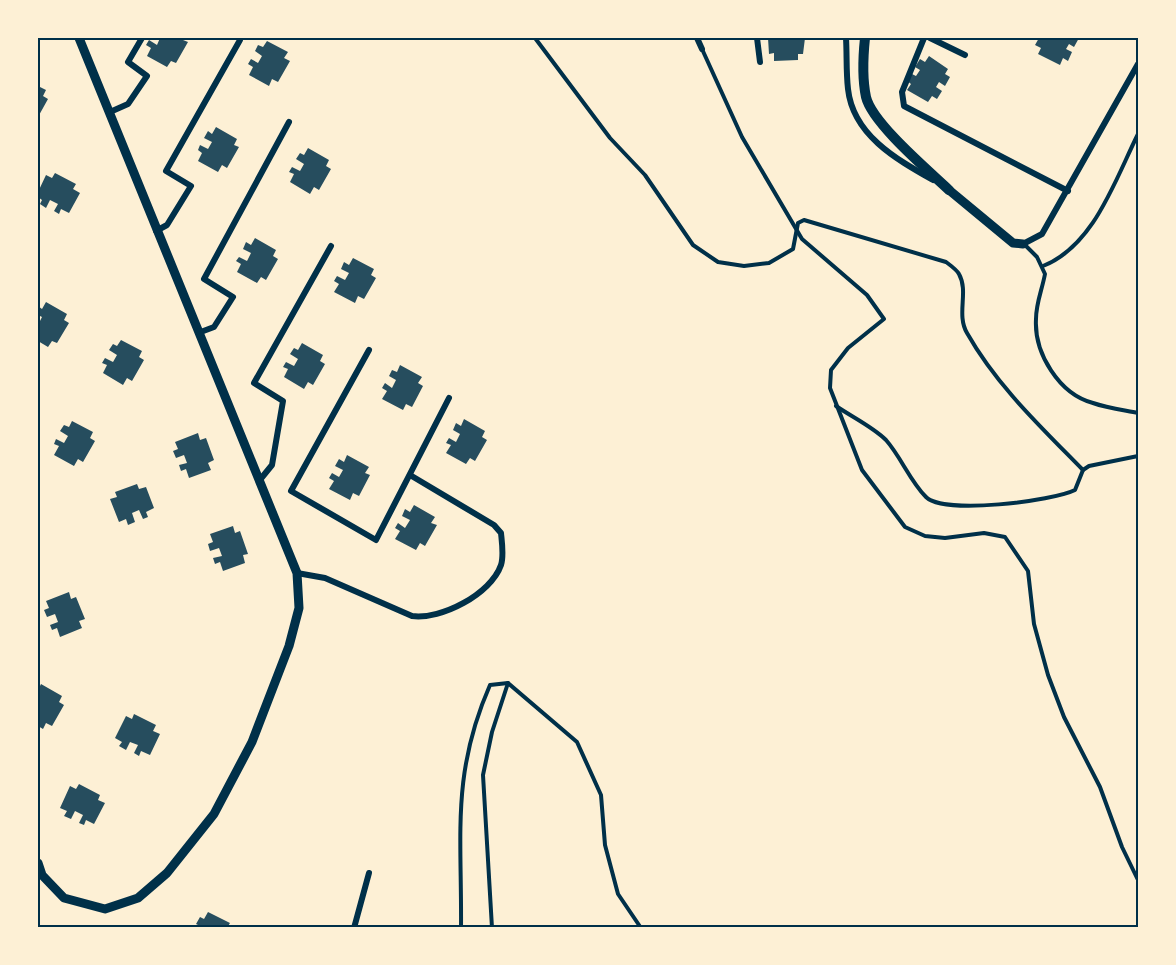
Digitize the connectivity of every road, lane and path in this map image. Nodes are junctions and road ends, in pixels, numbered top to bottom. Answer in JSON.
{"nodes":[{"id":1,"x":79,"y":38,"type":"edge"},
{"id":2,"x":142,"y":38,"type":"edge"},
{"id":3,"x":535,"y":38,"type":"edge"},
{"id":4,"x":697,"y":38,"type":"edge"},
{"id":5,"x":757,"y":38,"type":"edge"},
{"id":6,"x":846,"y":38,"type":"edge"},
{"id":7,"x":865,"y":38,"type":"edge"},
{"id":8,"x":924,"y":38,"type":"edge"},
{"id":9,"x":930,"y":38,"type":"edge"},
{"id":10,"x":240,"y":40,"type":"dead end"},
{"id":11,"x":702,"y":48,"type":"joint"},
{"id":12,"x":965,"y":55,"type":"dead end"},
{"id":13,"x":760,"y":62,"type":"dead end"},
{"id":14,"x":1138,"y":64,"type":"edge"},
{"id":15,"x":110,"y":112,"type":"junction"},
{"id":16,"x":289,"y":122,"type":"dead end"},
{"id":17,"x":1138,"y":134,"type":"edge"},
{"id":18,"x":949,"y":190,"type":"junction"},
{"id":19,"x":1068,"y":191,"type":"junction"},
{"id":20,"x":156,"y":231,"type":"junction"},
{"id":21,"x":797,"y":231,"type":"junction"},
{"id":22,"x":1023,"y":244,"type":"junction"},
{"id":23,"x":331,"y":246,"type":"dead end"},
{"id":24,"x":1043,"y":266,"type":"junction"},
{"id":25,"x":198,"y":333,"type":"junction"},
{"id":26,"x":369,"y":350,"type":"dead end"},
{"id":27,"x":449,"y":398,"type":"dead end"},
{"id":28,"x":836,"y":406,"type":"junction"},
{"id":29,"x":1138,"y":413,"type":"edge"},
{"id":30,"x":1138,"y":456,"type":"edge"},
{"id":31,"x":1083,"y":470,"type":"junction"},
{"id":32,"x":410,"y":475,"type":"junction"},
{"id":33,"x":259,"y":480,"type":"junction"},
{"id":34,"x":297,"y":573,"type":"junction"},
{"id":35,"x":508,"y":683,"type":"junction"},
{"id":36,"x":38,"y":863,"type":"edge"},
{"id":37,"x":369,"y":873,"type":"dead end"},
{"id":38,"x":1138,"y":880,"type":"edge"},
{"id":39,"x":354,"y":927,"type":"edge"},
{"id":40,"x":461,"y":927,"type":"edge"},
{"id":41,"x":492,"y":927,"type":"edge"},
{"id":42,"x":641,"y":927,"type":"edge"}],
"edges":[{"from":1,"to":15,"type":"street"},
{"from":2,"to":15,"type":"street"},
{"from":3,"to":21,"type":"lane"},
{"from":4,"to":11,"type":"street"},
{"from":5,"to":13,"type":"street"},
{"from":6,"to":18,"type":"street"},
{"from":7,"to":18,"type":"main road"},
{"from":8,"to":19,"type":"street"},
{"from":9,"to":12,"type":"street"},
{"from":10,"to":20,"type":"street"},
{"from":11,"to":21,"type":"lane"},
{"from":14,"to":19,"type":"street"},
{"from":15,"to":20,"type":"street"},
{"from":16,"to":25,"type":"street"},
{"from":17,"to":24,"type":"lane"},
{"from":18,"to":22,"type":"street"},
{"from":19,"to":22,"type":"street"},
{"from":20,"to":25,"type":"street"},
{"from":21,"to":28,"type":"lane"},
{"from":21,"to":31,"type":"lane"},
{"from":22,"to":24,"type":"lane"},
{"from":23,"to":33,"type":"street"},
{"from":24,"to":29,"type":"lane"},
{"from":25,"to":33,"type":"street"},
{"from":26,"to":32,"type":"street"},
{"from":27,"to":32,"type":"street"},
{"from":28,"to":31,"type":"lane"},
{"from":28,"to":38,"type":"lane"},
{"from":30,"to":31,"type":"lane"},
{"from":32,"to":34,"type":"street"},
{"from":33,"to":34,"type":"street"},
{"from":34,"to":36,"type":"street"},
{"from":35,"to":40,"type":"lane"},
{"from":35,"to":41,"type":"lane"},
{"from":35,"to":42,"type":"lane"},
{"from":37,"to":39,"type":"street"}]}
